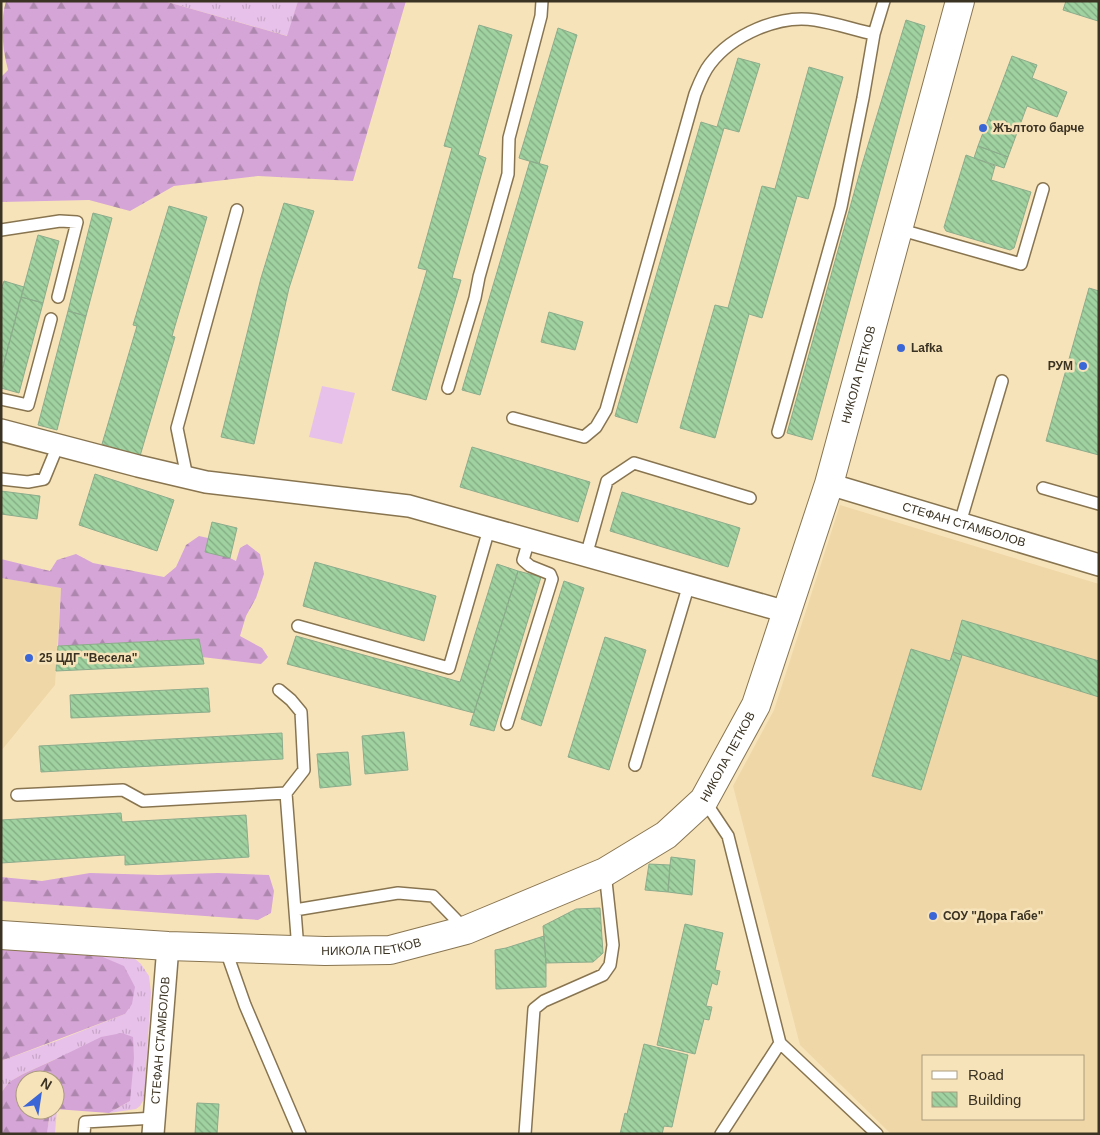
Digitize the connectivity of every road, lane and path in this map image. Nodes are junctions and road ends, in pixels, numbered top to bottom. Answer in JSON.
{"nodes":[{"id":1,"x":542,"y":1,"type":"edge"},
{"id":2,"x":884,"y":1,"type":"edge"},
{"id":3,"x":960,"y":1,"type":"edge"},
{"id":4,"x":874,"y":34,"type":"junction"},
{"id":5,"x":1043,"y":189,"type":"dead end"},
{"id":6,"x":237,"y":210,"type":"dead end"},
{"id":7,"x":898,"y":229,"type":"junction"},
{"id":8,"x":1,"y":230,"type":"edge"},
{"id":9,"x":58,"y":297,"type":"dead end"},
{"id":10,"x":51,"y":319,"type":"dead end"},
{"id":11,"x":1002,"y":381,"type":"dead end"},
{"id":12,"x":448,"y":388,"type":"dead end"},
{"id":13,"x":1,"y":399,"type":"edge"},
{"id":14,"x":513,"y":418,"type":"dead end"},
{"id":15,"x":1,"y":430,"type":"edge"},
{"id":16,"x":778,"y":432,"type":"dead end"},
{"id":17,"x":58,"y":445,"type":"junction"},
{"id":18,"x":187,"y":477,"type":"junction"},
{"id":19,"x":1,"y":479,"type":"edge"},
{"id":20,"x":829,"y":484,"type":"junction"},
{"id":21,"x":1044,"y":488,"type":"dead end"},
{"id":22,"x":750,"y":498,"type":"dead end"},
{"id":23,"x":1099,"y":504,"type":"edge"},
{"id":24,"x":960,"y":523,"type":"junction"},
{"id":25,"x":489,"y":529,"type":"junction"},
{"id":26,"x":529,"y":540,"type":"junction"},
{"id":27,"x":586,"y":556,"type":"junction"},
{"id":28,"x":1099,"y":565,"type":"edge"},
{"id":29,"x":689,"y":584,"type":"junction"},
{"id":30,"x":787,"y":612,"type":"junction"},
{"id":31,"x":298,"y":626,"type":"dead end"},
{"id":32,"x":279,"y":690,"type":"dead end"},
{"id":33,"x":507,"y":724,"type":"dead end"},
{"id":34,"x":635,"y":766,"type":"dead end"},
{"id":35,"x":286,"y":794,"type":"junction"},
{"id":36,"x":16,"y":796,"type":"dead end"},
{"id":37,"x":704,"y":800,"type":"junction"},
{"id":38,"x":605,"y":872,"type":"junction"},
{"id":39,"x":295,"y":910,"type":"junction"},
{"id":40,"x":466,"y":930,"type":"junction"},
{"id":41,"x":1,"y":935,"type":"edge"},
{"id":42,"x":168,"y":946,"type":"junction"},
{"id":43,"x":225,"y":948,"type":"junction"},
{"id":44,"x":298,"y":950,"type":"junction"},
{"id":45,"x":780,"y":1043,"type":"junction"},
{"id":46,"x":154,"y":1126,"type":"edge"},
{"id":47,"x":84,"y":1134,"type":"edge"},
{"id":48,"x":300,"y":1134,"type":"edge"},
{"id":49,"x":525,"y":1134,"type":"edge"},
{"id":50,"x":721,"y":1134,"type":"edge"},
{"id":51,"x":876,"y":1134,"type":"edge"}],
"edges":[{"from":1,"to":12,"type":"lane"},
{"from":2,"to":4,"type":"lane"},
{"from":3,"to":7,"type":"street","name":"НИКОЛА ПЕТКОВ"},
{"from":4,"to":14,"type":"lane"},
{"from":4,"to":16,"type":"lane"},
{"from":5,"to":7,"type":"lane"},
{"from":6,"to":18,"type":"lane"},
{"from":7,"to":20,"type":"street","name":"НИКОЛА ПЕТКОВ"},
{"from":8,"to":9,"type":"lane"},
{"from":10,"to":13,"type":"lane"},
{"from":11,"to":24,"type":"lane"},
{"from":15,"to":17,"type":"street"},
{"from":17,"to":18,"type":"street"},
{"from":17,"to":19,"type":"lane"},
{"from":18,"to":25,"type":"street"},
{"from":20,"to":24,"type":"street","name":"СТЕФАН СТАМБОЛОВ"},
{"from":20,"to":30,"type":"street","name":"НИКОЛА ПЕТКОВ"},
{"from":21,"to":23,"type":"lane"},
{"from":22,"to":27,"type":"lane"},
{"from":24,"to":28,"type":"street","name":"СТЕФАН СТАМБОЛОВ"},
{"from":25,"to":26,"type":"street"},
{"from":25,"to":31,"type":"lane"},
{"from":26,"to":27,"type":"street"},
{"from":26,"to":33,"type":"lane"},
{"from":27,"to":29,"type":"street"},
{"from":29,"to":30,"type":"street"},
{"from":29,"to":34,"type":"lane"},
{"from":30,"to":37,"type":"street","name":"НИКОЛА ПЕТКОВ"},
{"from":32,"to":35,"type":"lane"},
{"from":35,"to":36,"type":"lane"},
{"from":35,"to":39,"type":"lane"},
{"from":37,"to":38,"type":"street","name":"НИКОЛА ПЕТКОВ"},
{"from":37,"to":45,"type":"lane"},
{"from":38,"to":40,"type":"street","name":"НИКОЛА ПЕТКОВ"},
{"from":38,"to":49,"type":"lane"},
{"from":39,"to":40,"type":"lane"},
{"from":39,"to":44,"type":"lane"},
{"from":40,"to":44,"type":"street","name":"НИКОЛА ПЕТКОВ"},
{"from":41,"to":42,"type":"street","name":"НИКОЛА ПЕТКОВ"},
{"from":42,"to":43,"type":"street","name":"НИКОЛА ПЕТКОВ"},
{"from":42,"to":46,"type":"street","name":"СТЕФАН СТАМБОЛОВ"},
{"from":43,"to":44,"type":"street","name":"НИКОЛА ПЕТКОВ"},
{"from":43,"to":48,"type":"lane"},
{"from":45,"to":50,"type":"lane"},
{"from":45,"to":51,"type":"lane"},
{"from":46,"to":47,"type":"lane"}]}
